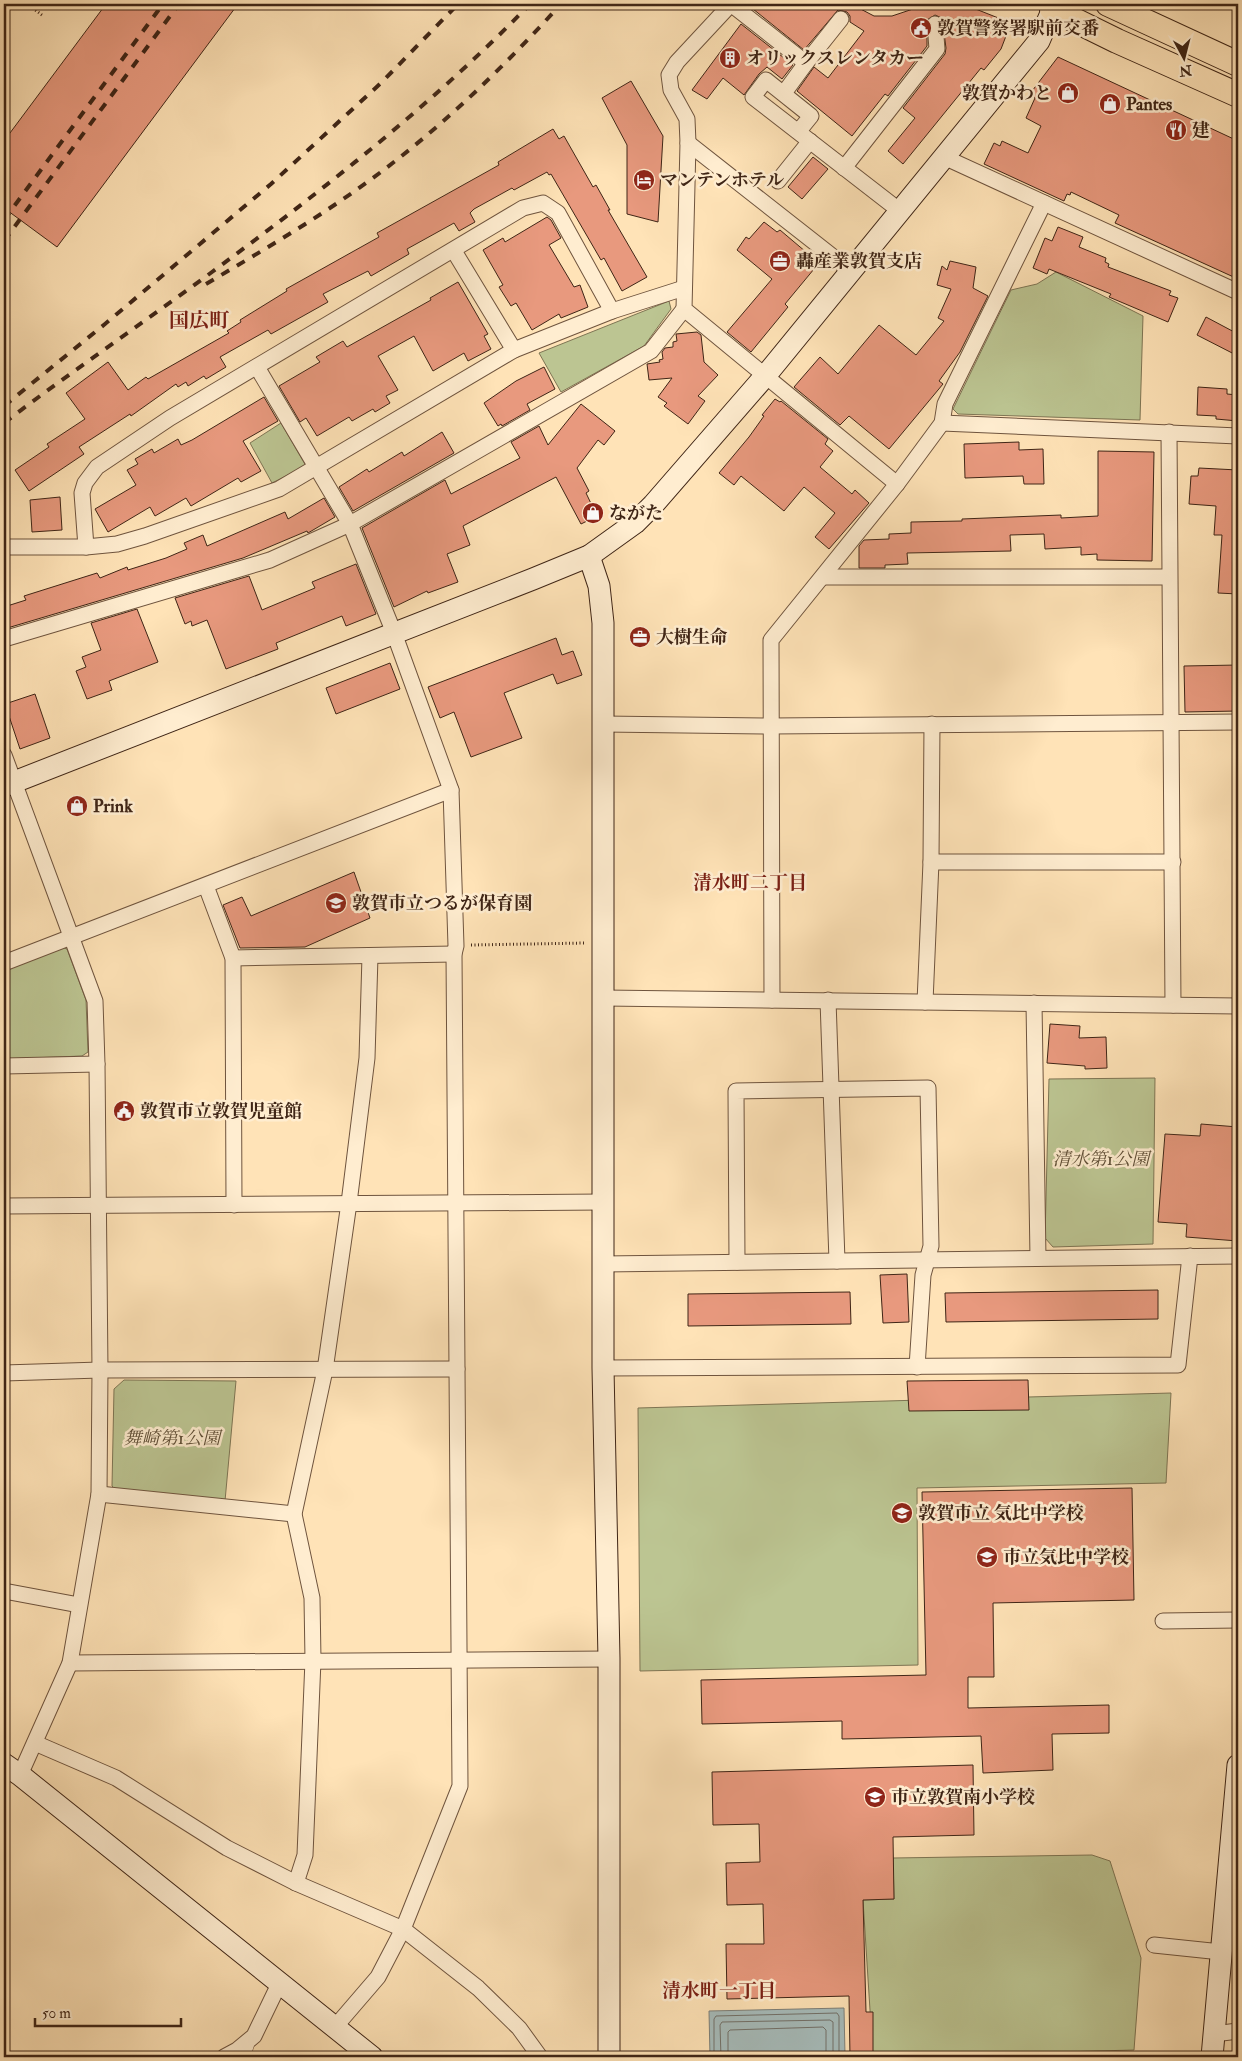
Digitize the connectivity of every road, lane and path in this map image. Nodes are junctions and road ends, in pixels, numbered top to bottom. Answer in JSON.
{"nodes":[{"id":1,"x":27,"y":4,"type":"edge"},
{"id":2,"x":731,"y":4,"type":"edge"},
{"id":3,"x":1108,"y":4,"type":"edge"},
{"id":4,"x":1050,"y":6,"type":"edge"},
{"id":5,"x":42,"y":15,"type":"dead end"},
{"id":6,"x":841,"y":19,"type":"dead end"},
{"id":7,"x":935,"y":24,"type":"dead end"},
{"id":8,"x":806,"y":63,"type":"junction"},
{"id":9,"x":1238,"y":64,"type":"edge"},
{"id":10,"x":784,"y":93,"type":"junction"},
{"id":11,"x":1238,"y":95,"type":"edge"},
{"id":12,"x":804,"y":136,"type":"junction"},
{"id":13,"x":688,"y":142,"type":"junction"},
{"id":14,"x":946,"y":158,"type":"junction"},
{"id":15,"x":844,"y":168,"type":"junction"},
{"id":16,"x":778,"y":181,"type":"dead end"},
{"id":17,"x":1044,"y":203,"type":"junction"},
{"id":18,"x":900,"y":211,"type":"junction"},
{"id":19,"x":454,"y":251,"type":"junction"},
{"id":20,"x":851,"y":271,"type":"junction"},
{"id":21,"x":684,"y":288,"type":"junction"},
{"id":22,"x":1238,"y":292,"type":"edge"},
{"id":23,"x":684,"y":309,"type":"junction"},
{"id":24,"x":612,"y":311,"type":"junction"},
{"id":25,"x":514,"y":350,"type":"junction"},
{"id":26,"x":257,"y":367,"type":"junction"},
{"id":27,"x":766,"y":375,"type":"junction"},
{"id":28,"x":942,"y":423,"type":"junction"},
{"id":29,"x":1169,"y":432,"type":"junction"},
{"id":30,"x":1238,"y":436,"type":"edge"},
{"id":31,"x":316,"y":468,"type":"junction"},
{"id":32,"x":897,"y":484,"type":"junction"},
{"id":33,"x":350,"y":524,"type":"junction"},
{"id":34,"x":4,"y":547,"type":"edge"},
{"id":35,"x":86,"y":547,"type":"junction"},
{"id":36,"x":589,"y":556,"type":"junction"},
{"id":37,"x":824,"y":577,"type":"junction"},
{"id":38,"x":1169,"y":577,"type":"junction"},
{"id":39,"x":394,"y":633,"type":"junction"},
{"id":40,"x":4,"y":639,"type":"edge"},
{"id":41,"x":1170,"y":722,"type":"junction"},
{"id":42,"x":1238,"y":722,"type":"edge"},
{"id":43,"x":603,"y":724,"type":"junction"},
{"id":44,"x":932,"y":724,"type":"junction"},
{"id":45,"x":771,"y":726,"type":"junction"},
{"id":46,"x":4,"y":755,"type":"edge"},
{"id":47,"x":9,"y":784,"type":"edge"},
{"id":48,"x":452,"y":790,"type":"junction"},
{"id":49,"x":931,"y":862,"type":"junction"},
{"id":50,"x":1173,"y":862,"type":"junction"},
{"id":51,"x":206,"y":886,"type":"junction"},
{"id":52,"x":72,"y":937,"type":"junction"},
{"id":53,"x":603,"y":943,"type":"junction"},
{"id":54,"x":455,"y":950,"type":"junction"},
{"id":55,"x":370,"y":956,"type":"junction"},
{"id":56,"x":233,"y":958,"type":"junction"},
{"id":57,"x":4,"y":963,"type":"edge"},
{"id":58,"x":604,"y":998,"type":"junction"},
{"id":59,"x":772,"y":1000,"type":"junction"},
{"id":60,"x":828,"y":1000,"type":"junction"},
{"id":61,"x":925,"y":1002,"type":"junction"},
{"id":62,"x":1034,"y":1003,"type":"junction"},
{"id":63,"x":1173,"y":1005,"type":"junction"},
{"id":64,"x":1238,"y":1006,"type":"edge"},
{"id":65,"x":98,"y":1064,"type":"junction"},
{"id":66,"x":4,"y":1066,"type":"edge"},
{"id":67,"x":832,"y":1089,"type":"junction"},
{"id":68,"x":603,"y":1202,"type":"junction"},
{"id":69,"x":349,"y":1203,"type":"junction"},
{"id":70,"x":456,"y":1203,"type":"junction"},
{"id":71,"x":98,"y":1205,"type":"junction"},
{"id":72,"x":234,"y":1205,"type":"junction"},
{"id":73,"x":4,"y":1206,"type":"edge"},
{"id":74,"x":1190,"y":1256,"type":"junction"},
{"id":75,"x":1238,"y":1256,"type":"edge"},
{"id":76,"x":1038,"y":1258,"type":"junction"},
{"id":77,"x":928,"y":1259,"type":"junction"},
{"id":78,"x":837,"y":1261,"type":"junction"},
{"id":79,"x":737,"y":1262,"type":"junction"},
{"id":80,"x":603,"y":1264,"type":"junction"},
{"id":81,"x":917,"y":1367,"type":"junction"},
{"id":82,"x":603,"y":1368,"type":"junction"},
{"id":83,"x":457,"y":1369,"type":"junction"},
{"id":84,"x":100,"y":1370,"type":"junction"},
{"id":85,"x":325,"y":1370,"type":"junction"},
{"id":86,"x":4,"y":1373,"type":"edge"},
{"id":87,"x":99,"y":1494,"type":"junction"},
{"id":88,"x":294,"y":1514,"type":"junction"},
{"id":89,"x":4,"y":1591,"type":"edge"},
{"id":90,"x":79,"y":1605,"type":"junction"},
{"id":91,"x":1238,"y":1620,"type":"edge"},
{"id":92,"x":1162,"y":1621,"type":"dead end"},
{"id":93,"x":608,"y":1659,"type":"junction"},
{"id":94,"x":313,"y":1660,"type":"junction"},
{"id":95,"x":458,"y":1660,"type":"junction"},
{"id":96,"x":70,"y":1662,"type":"junction"},
{"id":97,"x":35,"y":1743,"type":"junction"},
{"id":98,"x":12,"y":1770,"type":"edge"},
{"id":99,"x":1238,"y":1777,"type":"edge"},
{"id":100,"x":296,"y":1883,"type":"junction"},
{"id":101,"x":402,"y":1929,"type":"junction"},
{"id":102,"x":1154,"y":1945,"type":"dead end"},
{"id":103,"x":1221,"y":1952,"type":"junction"},
{"id":104,"x":280,"y":1982,"type":"junction"},
{"id":105,"x":335,"y":2027,"type":"junction"},
{"id":106,"x":1238,"y":2031,"type":"edge"},
{"id":107,"x":1214,"y":2034,"type":"junction"},
{"id":108,"x":254,"y":2036,"type":"junction"},
{"id":109,"x":224,"y":2057,"type":"edge"},
{"id":110,"x":246,"y":2057,"type":"edge"},
{"id":111,"x":372,"y":2057,"type":"edge"},
{"id":112,"x":540,"y":2057,"type":"edge"},
{"id":113,"x":609,"y":2057,"type":"edge"},
{"id":114,"x":1212,"y":2057,"type":"edge"}],
"edges":[{"from":1,"to":5,"type":"path"},
{"from":2,"to":8,"type":"street"},
{"from":2,"to":13,"type":"street"},
{"from":3,"to":9,"type":"main road"},
{"from":4,"to":11,"type":"main road"},
{"from":4,"to":14,"type":"street"},
{"from":6,"to":8,"type":"street"},
{"from":7,"to":15,"type":"street"},
{"from":8,"to":10,"type":"street"},
{"from":10,"to":12,"type":"street"},
{"from":10,"to":12,"type":"street"},
{"from":12,"to":15,"type":"street"},
{"from":12,"to":16,"type":"street"},
{"from":13,"to":20,"type":"street"},
{"from":13,"to":21,"type":"street"},
{"from":14,"to":17,"type":"street"},
{"from":14,"to":18,"type":"street"},
{"from":15,"to":18,"type":"street"},
{"from":17,"to":22,"type":"street"},
{"from":17,"to":28,"type":"street"},
{"from":18,"to":20,"type":"street"},
{"from":19,"to":24,"type":"street"},
{"from":19,"to":25,"type":"street"},
{"from":19,"to":26,"type":"street"},
{"from":20,"to":27,"type":"street"},
{"from":21,"to":23,"type":"street"},
{"from":21,"to":24,"type":"street"},
{"from":23,"to":27,"type":"street"},
{"from":23,"to":33,"type":"street"},
{"from":24,"to":25,"type":"street"},
{"from":25,"to":31,"type":"street"},
{"from":26,"to":31,"type":"street"},
{"from":26,"to":35,"type":"street"},
{"from":27,"to":32,"type":"street"},
{"from":27,"to":36,"type":"street"},
{"from":28,"to":29,"type":"street"},
{"from":28,"to":32,"type":"street"},
{"from":29,"to":30,"type":"street"},
{"from":29,"to":38,"type":"street"},
{"from":31,"to":33,"type":"street"},
{"from":31,"to":35,"type":"street"},
{"from":32,"to":37,"type":"street"},
{"from":33,"to":39,"type":"street"},
{"from":33,"to":40,"type":"street"},
{"from":34,"to":35,"type":"street"},
{"from":36,"to":39,"type":"street"},
{"from":36,"to":43,"type":"street"},
{"from":37,"to":38,"type":"street"},
{"from":37,"to":45,"type":"street"},
{"from":38,"to":41,"type":"street"},
{"from":39,"to":47,"type":"street"},
{"from":39,"to":48,"type":"street"},
{"from":41,"to":42,"type":"street"},
{"from":41,"to":44,"type":"street"},
{"from":41,"to":50,"type":"street"},
{"from":43,"to":45,"type":"street"},
{"from":43,"to":53,"type":"street"},
{"from":44,"to":45,"type":"street"},
{"from":44,"to":49,"type":"street"},
{"from":45,"to":59,"type":"street"},
{"from":46,"to":47,"type":"street"},
{"from":47,"to":52,"type":"street"},
{"from":48,"to":51,"type":"street"},
{"from":48,"to":54,"type":"street"},
{"from":49,"to":50,"type":"street"},
{"from":49,"to":61,"type":"street"},
{"from":50,"to":63,"type":"street"},
{"from":51,"to":52,"type":"street"},
{"from":51,"to":56,"type":"street"},
{"from":52,"to":57,"type":"street"},
{"from":52,"to":65,"type":"street"},
{"from":53,"to":54,"type":"path"},
{"from":53,"to":58,"type":"street"},
{"from":54,"to":55,"type":"street"},
{"from":54,"to":70,"type":"street"},
{"from":55,"to":56,"type":"street"},
{"from":55,"to":69,"type":"street"},
{"from":56,"to":72,"type":"street"},
{"from":58,"to":59,"type":"street"},
{"from":58,"to":68,"type":"street"},
{"from":59,"to":60,"type":"street"},
{"from":60,"to":61,"type":"street"},
{"from":60,"to":67,"type":"street"},
{"from":61,"to":62,"type":"street"},
{"from":62,"to":63,"type":"street"},
{"from":62,"to":76,"type":"street"},
{"from":63,"to":64,"type":"street"},
{"from":65,"to":66,"type":"street"},
{"from":65,"to":71,"type":"street"},
{"from":67,"to":77,"type":"street"},
{"from":67,"to":78,"type":"street"},
{"from":67,"to":79,"type":"street"},
{"from":68,"to":70,"type":"street"},
{"from":68,"to":80,"type":"street"},
{"from":69,"to":70,"type":"street"},
{"from":69,"to":72,"type":"street"},
{"from":69,"to":85,"type":"street"},
{"from":70,"to":83,"type":"street"},
{"from":71,"to":72,"type":"street"},
{"from":71,"to":73,"type":"street"},
{"from":71,"to":84,"type":"street"},
{"from":74,"to":75,"type":"street"},
{"from":74,"to":76,"type":"street"},
{"from":74,"to":81,"type":"street"},
{"from":76,"to":77,"type":"street"},
{"from":77,"to":78,"type":"street"},
{"from":77,"to":81,"type":"street"},
{"from":78,"to":79,"type":"street"},
{"from":79,"to":80,"type":"street"},
{"from":80,"to":82,"type":"street"},
{"from":81,"to":82,"type":"street"},
{"from":82,"to":93,"type":"street"},
{"from":83,"to":85,"type":"street"},
{"from":83,"to":95,"type":"street"},
{"from":84,"to":85,"type":"street"},
{"from":84,"to":86,"type":"street"},
{"from":84,"to":87,"type":"street"},
{"from":85,"to":88,"type":"street"},
{"from":87,"to":88,"type":"street"},
{"from":87,"to":90,"type":"street"},
{"from":88,"to":94,"type":"street"},
{"from":89,"to":90,"type":"street"},
{"from":90,"to":96,"type":"street"},
{"from":91,"to":92,"type":"street"},
{"from":93,"to":95,"type":"street"},
{"from":93,"to":113,"type":"street"},
{"from":94,"to":95,"type":"street"},
{"from":94,"to":96,"type":"street"},
{"from":94,"to":100,"type":"street"},
{"from":95,"to":101,"type":"street"},
{"from":96,"to":97,"type":"street"},
{"from":97,"to":98,"type":"street"},
{"from":97,"to":100,"type":"street"},
{"from":98,"to":104,"type":"street"},
{"from":99,"to":103,"type":"street"},
{"from":100,"to":101,"type":"street"},
{"from":101,"to":105,"type":"street"},
{"from":101,"to":112,"type":"street"},
{"from":102,"to":103,"type":"street"},
{"from":103,"to":107,"type":"street"},
{"from":104,"to":105,"type":"street"},
{"from":104,"to":108,"type":"street"},
{"from":105,"to":111,"type":"street"},
{"from":106,"to":107,"type":"street"},
{"from":107,"to":114,"type":"street"},
{"from":108,"to":109,"type":"street"},
{"from":108,"to":110,"type":"lane"}]}
